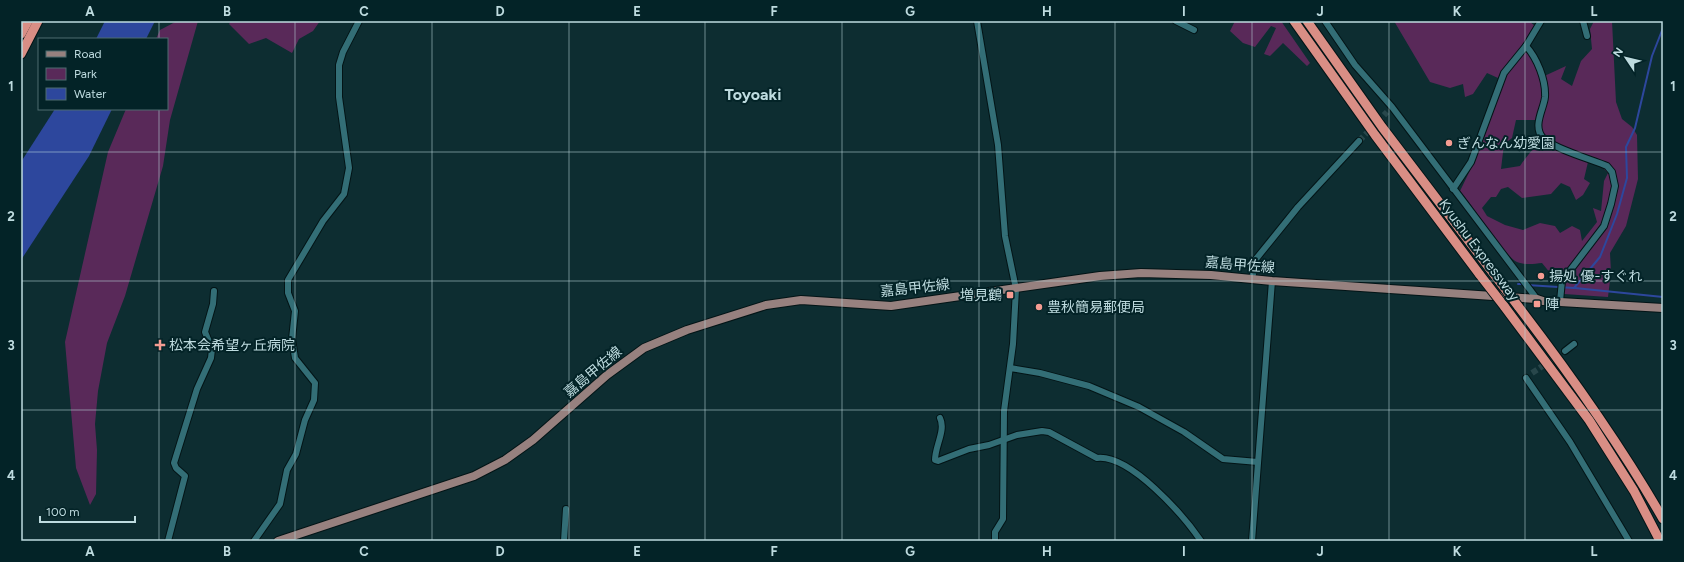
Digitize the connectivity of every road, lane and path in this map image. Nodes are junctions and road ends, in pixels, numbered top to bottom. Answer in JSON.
{"nodes":[{"id":1,"x":28,"y":21,"type":"edge"},
{"id":2,"x":38,"y":21,"type":"edge"},
{"id":3,"x":359,"y":21,"type":"edge"},
{"id":4,"x":977,"y":21,"type":"edge"},
{"id":5,"x":1176,"y":21,"type":"edge"},
{"id":6,"x":1294,"y":21,"type":"edge"},
{"id":7,"x":1307,"y":21,"type":"edge"},
{"id":8,"x":1325,"y":21,"type":"edge"},
{"id":9,"x":1541,"y":21,"type":"edge"},
{"id":10,"x":1583,"y":21,"type":"edge"},
{"id":11,"x":1194,"y":30,"type":"dead end"},
{"id":12,"x":21,"y":34,"type":"edge"},
{"id":13,"x":1587,"y":36,"type":"dead end"},
{"id":14,"x":1526,"y":46,"type":"junction"},
{"id":15,"x":21,"y":54,"type":"edge"},
{"id":16,"x":1359,"y":140,"type":"tunnel mouth"},
{"id":17,"x":1453,"y":189,"type":"junction"},
{"id":18,"x":1252,"y":279,"type":"junction"},
{"id":19,"x":1272,"y":281,"type":"junction"},
{"id":20,"x":1016,"y":289,"type":"junction"},
{"id":21,"x":214,"y":291,"type":"dead end"},
{"id":22,"x":1560,"y":298,"type":"junction"},
{"id":23,"x":1537,"y":299,"type":"junction"},
{"id":24,"x":1663,"y":308,"type":"edge"},
{"id":25,"x":1574,"y":344,"type":"dead end"},
{"id":26,"x":1565,"y":351,"type":"tunnel mouth"},
{"id":27,"x":1010,"y":368,"type":"junction"},
{"id":28,"x":1526,"y":378,"type":"dead end"},
{"id":29,"x":940,"y":418,"type":"dead end"},
{"id":30,"x":1003,"y":439,"type":"junction"},
{"id":31,"x":1258,"y":462,"type":"junction"},
{"id":32,"x":566,"y":509,"type":"dead end"},
{"id":33,"x":1663,"y":519,"type":"edge"},
{"id":34,"x":289,"y":539,"type":"edge"},
{"id":35,"x":168,"y":541,"type":"edge"},
{"id":36,"x":254,"y":541,"type":"edge"},
{"id":37,"x":278,"y":541,"type":"edge"},
{"id":38,"x":564,"y":541,"type":"edge"},
{"id":39,"x":995,"y":541,"type":"edge"},
{"id":40,"x":1202,"y":541,"type":"edge"},
{"id":41,"x":1252,"y":541,"type":"edge"},
{"id":42,"x":1629,"y":541,"type":"edge"},
{"id":43,"x":1660,"y":541,"type":"edge"}],
"edges":[{"from":1,"to":12,"type":"highway"},
{"from":2,"to":15,"type":"highway"},
{"from":3,"to":36,"type":"street"},
{"from":4,"to":20,"type":"street"},
{"from":5,"to":11,"type":"street"},
{"from":6,"to":43,"type":"highway","name":"Kyushu Expressway","bridge":true},
{"from":7,"to":33,"type":"highway","name":"Kyushu Expressway","bridge":true},
{"from":8,"to":17,"type":"street"},
{"from":9,"to":14,"type":"street"},
{"from":10,"to":13,"type":"street"},
{"from":14,"to":17,"type":"street"},
{"from":14,"to":22,"type":"street"},
{"from":16,"to":18,"type":"street"},
{"from":17,"to":23,"type":"street"},
{"from":18,"to":19,"type":"main road","name":"嘉島甲佐線"},
{"from":18,"to":20,"type":"main road","name":"嘉島甲佐線"},
{"from":19,"to":23,"type":"main road","name":"嘉島甲佐線"},
{"from":19,"to":31,"type":"street"},
{"from":20,"to":27,"type":"street"},
{"from":20,"to":34,"type":"main road","name":"嘉島甲佐線"},
{"from":21,"to":35,"type":"street"},
{"from":22,"to":23,"type":"main road","name":"嘉島甲佐線"},
{"from":22,"to":24,"type":"main road","name":"嘉島甲佐線"},
{"from":25,"to":26,"type":"street"},
{"from":27,"to":30,"type":"street"},
{"from":27,"to":31,"type":"street"},
{"from":28,"to":42,"type":"street"},
{"from":29,"to":30,"type":"street"},
{"from":30,"to":39,"type":"street"},
{"from":30,"to":40,"type":"street"},
{"from":31,"to":41,"type":"street"},
{"from":32,"to":38,"type":"street"},
{"from":34,"to":37,"type":"main road","name":"嘉島甲佐線"}]}
